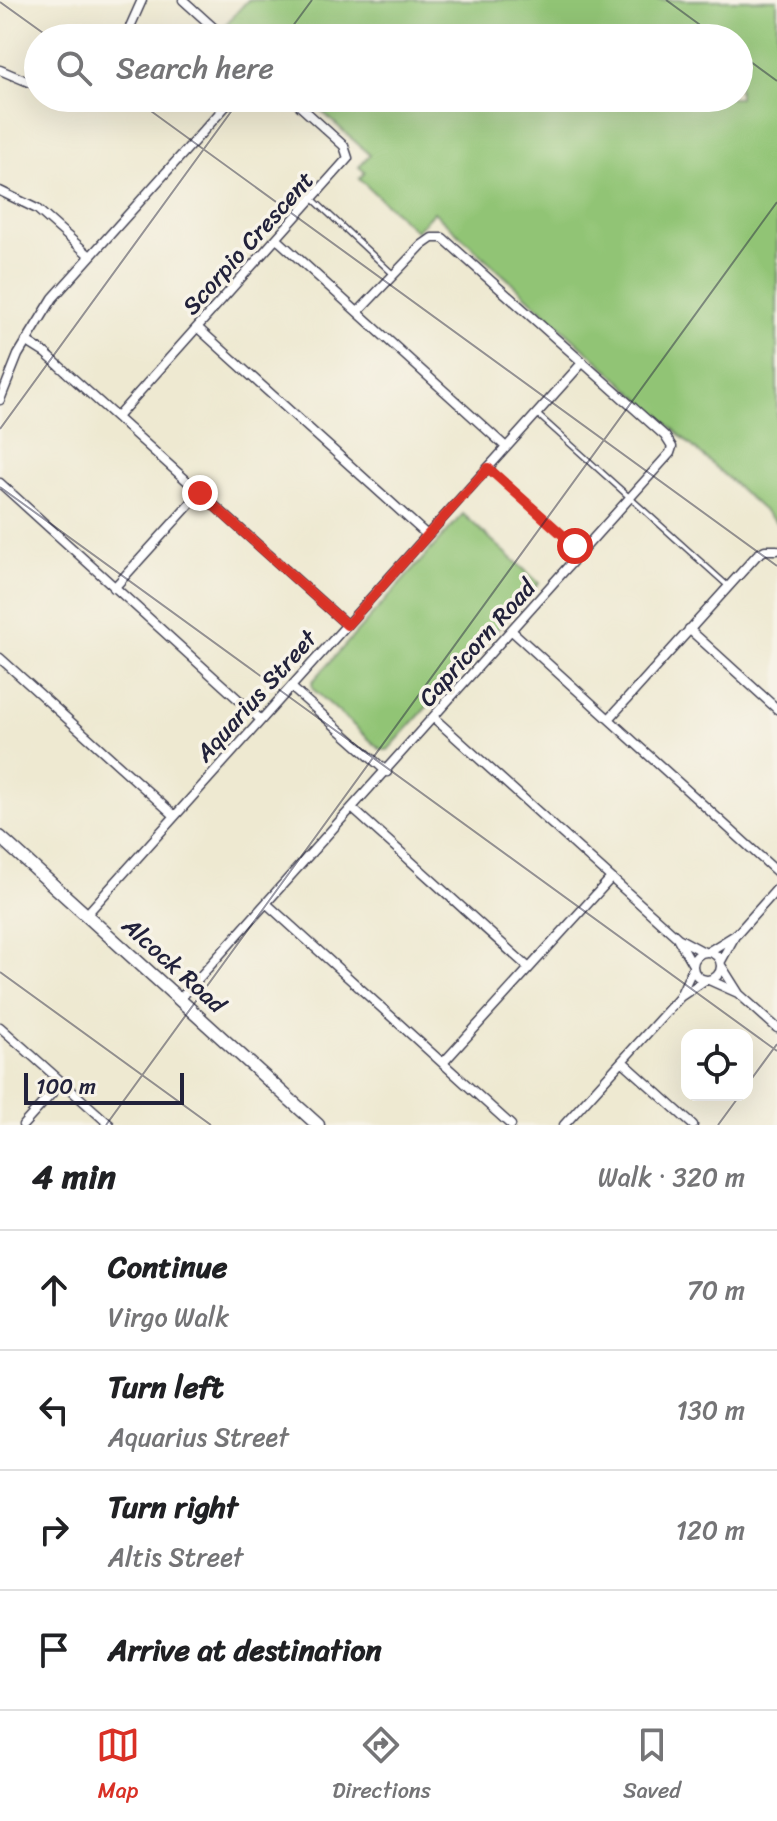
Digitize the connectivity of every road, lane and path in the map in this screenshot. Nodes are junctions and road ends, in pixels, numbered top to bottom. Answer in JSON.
{"nodes":[{"id":1,"x":142,"y":0,"type":"edge"},
{"id":2,"x":183,"y":0,"type":"edge"},
{"id":3,"x":131,"y":24,"type":"edge"},
{"id":4,"x":210,"y":24,"type":"edge"},
{"id":5,"x":0,"y":70,"type":"edge"},
{"id":6,"x":24,"y":80,"type":"edge"},
{"id":7,"x":220,"y":112,"type":"edge"},
{"id":8,"x":306,"y":112,"type":"edge"},
{"id":9,"x":0,"y":191,"type":"edge"},
{"id":10,"x":314,"y":200,"type":"junction"},
{"id":11,"x":278,"y":240,"type":"junction"},
{"id":12,"x":90,"y":256,"type":"junction"},
{"id":13,"x":394,"y":275,"type":"junction"},
{"id":14,"x":358,"y":312,"type":"junction"},
{"id":15,"x":198,"y":328,"type":"junction"},
{"id":16,"x":26,"y":341,"type":"junction"},
{"id":17,"x":583,"y":362,"type":"junction"},
{"id":18,"x":0,"y":400,"type":"edge"},
{"id":19,"x":537,"y":413,"type":"junction"},
{"id":20,"x":117,"y":417,"type":"junction"},
{"id":21,"x":506,"y":447,"type":"junction"},
{"id":22,"x":488,"y":468,"type":"junction"},
{"id":23,"x":1,"y":486,"type":"edge"},
{"id":24,"x":200,"y":493,"type":"junction"},
{"id":25,"x":631,"y":500,"type":"junction"},
{"id":26,"x":427,"y":535,"type":"junction"},
{"id":27,"x":777,"y":550,"type":"edge"},
{"id":28,"x":584,"y":553,"type":"junction"},
{"id":29,"x":728,"y":586,"type":"junction"},
{"id":30,"x":114,"y":588,"type":"junction"},
{"id":31,"x":347,"y":625,"type":"junction"},
{"id":32,"x":689,"y":629,"type":"junction"},
{"id":33,"x":513,"y":632,"type":"junction"},
{"id":34,"x":0,"y":658,"type":"edge"},
{"id":35,"x":291,"y":687,"type":"junction"},
{"id":36,"x":777,"y":709,"type":"edge"},
{"id":37,"x":435,"y":719,"type":"junction"},
{"id":38,"x":609,"y":719,"type":"junction"},
{"id":39,"x":261,"y":720,"type":"junction"},
{"id":40,"x":387,"y":772,"type":"junction"},
{"id":41,"x":353,"y":809,"type":"junction"},
{"id":42,"x":175,"y":816,"type":"junction"},
{"id":43,"x":0,"y":837,"type":"edge"},
{"id":44,"x":777,"y":872,"type":"edge"},
{"id":45,"x":611,"y":878,"type":"junction"},
{"id":46,"x":777,"y":889,"type":"edge"},
{"id":47,"x":267,"y":904,"type":"junction"},
{"id":48,"x":86,"y":915,"type":"junction"},
{"id":49,"x":737,"y":934,"type":"junction"},
{"id":50,"x":678,"y":938,"type":"junction"},
{"id":51,"x":706,"y":952,"type":"junction"},
{"id":52,"x":721,"y":964,"type":"junction"},
{"id":53,"x":693,"y":966,"type":"junction"},
{"id":54,"x":529,"y":968,"type":"junction"},
{"id":55,"x":707,"y":980,"type":"junction"},
{"id":56,"x":739,"y":994,"type":"junction"},
{"id":57,"x":680,"y":997,"type":"junction"},
{"id":58,"x":180,"y":999,"type":"junction"},
{"id":59,"x":0,"y":1027,"type":"edge"},
{"id":60,"x":777,"y":1028,"type":"edge"},
{"id":61,"x":622,"y":1061,"type":"junction"},
{"id":62,"x":443,"y":1063,"type":"junction"},
{"id":63,"x":62,"y":1082,"type":"junction"},
{"id":64,"x":23,"y":1125,"type":"edge"},
{"id":65,"x":110,"y":1125,"type":"edge"},
{"id":66,"x":318,"y":1125,"type":"edge"},
{"id":67,"x":511,"y":1125,"type":"edge"},
{"id":68,"x":564,"y":1125,"type":"edge"},
{"id":69,"x":693,"y":1125,"type":"edge"}],
"edges":[{"from":1,"to":3,"type":"street"},
{"from":2,"to":4,"type":"street"},
{"from":5,"to":6,"type":"street"},
{"from":7,"to":12,"type":"street"},
{"from":8,"to":10,"type":"street","name":"Scorpio Crescent"},
{"from":9,"to":12,"type":"street"},
{"from":10,"to":11,"type":"street","name":"Scorpio Crescent"},
{"from":10,"to":13,"type":"lane"},
{"from":11,"to":14,"type":"street"},
{"from":11,"to":15,"type":"street","name":"Scorpio Crescent"},
{"from":12,"to":16,"type":"street"},
{"from":13,"to":14,"type":"street","name":"Capricorn Road"},
{"from":13,"to":17,"type":"street","name":"Capricorn Road"},
{"from":14,"to":21,"type":"street"},
{"from":15,"to":20,"type":"street","name":"Scorpio Crescent"},
{"from":15,"to":26,"type":"street"},
{"from":16,"to":18,"type":"street"},
{"from":16,"to":20,"type":"street"},
{"from":17,"to":19,"type":"street","name":"Aquarius Street"},
{"from":17,"to":25,"type":"street","name":"Capricorn Road"},
{"from":19,"to":21,"type":"street","name":"Aquarius Street"},
{"from":19,"to":25,"type":"lane"},
{"from":20,"to":24,"type":"street"},
{"from":21,"to":22,"type":"street","name":"Aquarius Street"},
{"from":22,"to":26,"type":"street","name":"Aquarius Street"},
{"from":22,"to":28,"type":"lane"},
{"from":23,"to":30,"type":"street"},
{"from":24,"to":30,"type":"street"},
{"from":24,"to":31,"type":"street"},
{"from":25,"to":28,"type":"street","name":"Capricorn Road"},
{"from":25,"to":29,"type":"lane"},
{"from":26,"to":31,"type":"street","name":"Aquarius Street"},
{"from":27,"to":29,"type":"street"},
{"from":28,"to":33,"type":"street","name":"Capricorn Road"},
{"from":29,"to":32,"type":"street"},
{"from":30,"to":39,"type":"street"},
{"from":31,"to":35,"type":"street","name":"Aquarius Street"},
{"from":32,"to":36,"type":"street"},
{"from":32,"to":38,"type":"street"},
{"from":33,"to":37,"type":"street","name":"Capricorn Road"},
{"from":33,"to":38,"type":"street"},
{"from":34,"to":42,"type":"street"},
{"from":35,"to":39,"type":"street","name":"Aquarius Street"},
{"from":35,"to":40,"type":"street"},
{"from":37,"to":40,"type":"street","name":"Capricorn Road"},
{"from":37,"to":45,"type":"street"},
{"from":38,"to":44,"type":"street"},
{"from":39,"to":42,"type":"street","name":"Aquarius Street"},
{"from":40,"to":41,"type":"street","name":"Capricorn Road"},
{"from":41,"to":47,"type":"street","name":"Capricorn Road"},
{"from":41,"to":54,"type":"street"},
{"from":42,"to":48,"type":"street","name":"Aquarius Street"},
{"from":43,"to":48,"type":"street","name":"Alcock Road"},
{"from":45,"to":50,"type":"street"},
{"from":45,"to":54,"type":"street"},
{"from":46,"to":49,"type":"street"},
{"from":47,"to":58,"type":"street","name":"Capricorn Road"},
{"from":47,"to":62,"type":"street"},
{"from":48,"to":58,"type":"street","name":"Alcock Road"},
{"from":49,"to":51,"type":"street"},
{"from":49,"to":52,"type":"street"},
{"from":50,"to":51,"type":"street"},
{"from":50,"to":53,"type":"street"},
{"from":51,"to":52,"type":"street"},
{"from":51,"to":53,"type":"street"},
{"from":52,"to":55,"type":"street"},
{"from":52,"to":56,"type":"street"},
{"from":53,"to":55,"type":"street"},
{"from":53,"to":57,"type":"street"},
{"from":54,"to":62,"type":"street"},
{"from":55,"to":56,"type":"street"},
{"from":55,"to":57,"type":"street"},
{"from":56,"to":60,"type":"street"},
{"from":57,"to":61,"type":"street"},
{"from":58,"to":66,"type":"street","name":"Alcock Road"},
{"from":59,"to":63,"type":"street"},
{"from":61,"to":68,"type":"street"},
{"from":61,"to":69,"type":"street"},
{"from":62,"to":67,"type":"street"},
{"from":63,"to":64,"type":"street"},
{"from":63,"to":65,"type":"street"}]}
